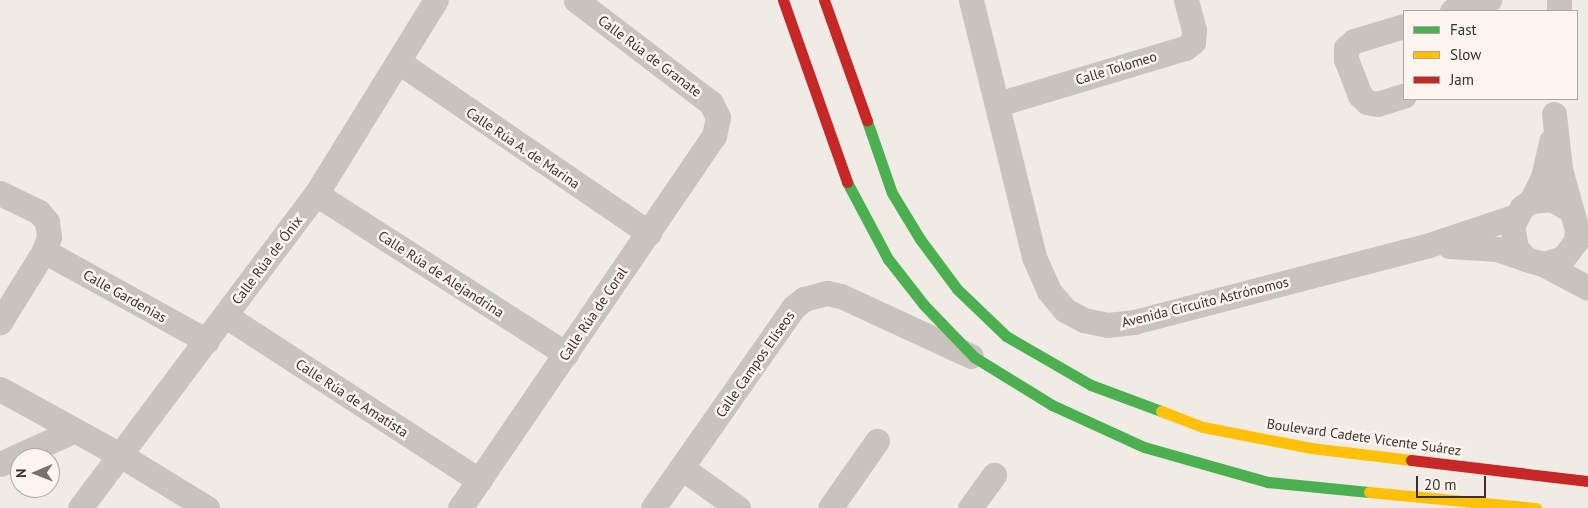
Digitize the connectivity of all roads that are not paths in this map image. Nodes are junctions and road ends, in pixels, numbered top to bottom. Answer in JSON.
{"nodes":[{"id":1,"x":436,"y":0,"type":"edge"},
{"id":2,"x":576,"y":0,"type":"edge"},
{"id":3,"x":783,"y":0,"type":"edge"},
{"id":4,"x":824,"y":0,"type":"edge"},
{"id":5,"x":971,"y":0,"type":"edge"},
{"id":6,"x":1186,"y":0,"type":"edge"},
{"id":7,"x":1489,"y":0,"type":"edge"},
{"id":8,"x":1455,"y":10,"type":"edge"},
{"id":9,"x":1403,"y":26,"type":"edge"},
{"id":10,"x":399,"y":62,"type":"junction"},
{"id":11,"x":1403,"y":96,"type":"edge"},
{"id":12,"x":998,"y":104,"type":"junction"},
{"id":13,"x":1554,"y":106,"type":"edge"},
{"id":14,"x":718,"y":117,"type":"joint"},
{"id":15,"x":0,"y":192,"type":"edge"},
{"id":16,"x":316,"y":194,"type":"junction"},
{"id":17,"x":1523,"y":209,"type":"junction"},
{"id":18,"x":1579,"y":231,"type":"edge"},
{"id":19,"x":649,"y":233,"type":"junction"},
{"id":20,"x":1429,"y":246,"type":"junction"},
{"id":21,"x":44,"y":251,"type":"junction"},
{"id":22,"x":1535,"y":262,"type":"junction"},
{"id":23,"x":1588,"y":288,"type":"edge"},
{"id":24,"x":226,"y":316,"type":"junction"},
{"id":25,"x":0,"y":322,"type":"edge"},
{"id":26,"x":207,"y":341,"type":"junction"},
{"id":27,"x":566,"y":354,"type":"junction"},
{"id":28,"x":974,"y":357,"type":"junction"},
{"id":29,"x":0,"y":389,"type":"edge"},
{"id":30,"x":75,"y":430,"type":"junction"},
{"id":31,"x":877,"y":441,"type":"dead end"},
{"id":32,"x":122,"y":456,"type":"junction"},
{"id":33,"x":0,"y":464,"type":"edge"},
{"id":34,"x":682,"y":468,"type":"junction"},
{"id":35,"x":994,"y":475,"type":"dead end"},
{"id":36,"x":479,"y":480,"type":"junction"},
{"id":37,"x":1588,"y":481,"type":"edge"},
{"id":38,"x":80,"y":508,"type":"edge"},
{"id":39,"x":207,"y":508,"type":"edge"},
{"id":40,"x":460,"y":508,"type":"edge"},
{"id":41,"x":653,"y":508,"type":"edge"},
{"id":42,"x":738,"y":508,"type":"edge"},
{"id":43,"x":830,"y":508,"type":"edge"},
{"id":44,"x":970,"y":508,"type":"edge"},
{"id":45,"x":1536,"y":508,"type":"edge"}],
"edges":[{"from":1,"to":10,"type":"street","name":"Calle Rúa de Ónix"},
{"from":2,"to":14,"type":"street","name":"Calle Rúa de Granate"},
{"from":3,"to":28,"type":"main road"},
{"from":4,"to":37,"type":"main road","name":"Boulevard Cadete Vicente Suárez"},
{"from":5,"to":12,"type":"street","name":"Avenida Circuito Astrónomos"},
{"from":6,"to":12,"type":"street","name":"Calle Tolomeo"},
{"from":7,"to":8,"type":"street"},
{"from":9,"to":11,"type":"street"},
{"from":10,"to":16,"type":"street","name":"Calle Rúa de Ónix"},
{"from":10,"to":19,"type":"street","name":"Calle Rúa A. de Marina"},
{"from":12,"to":20,"type":"street","name":"Avenida Circuito Astrónomos"},
{"from":13,"to":17,"type":"street"},
{"from":13,"to":18,"type":"street"},
{"from":14,"to":19,"type":"street","name":"Calle Rúa de Coral"},
{"from":15,"to":21,"type":"street"},
{"from":16,"to":24,"type":"street","name":"Calle Rúa de Ónix"},
{"from":16,"to":27,"type":"street","name":"Calle Rúa de Alejandrina"},
{"from":17,"to":18,"type":"street"},
{"from":17,"to":20,"type":"street","name":"Avenida Circuito Astrónomos"},
{"from":17,"to":22,"type":"street"},
{"from":18,"to":22,"type":"street"},
{"from":19,"to":27,"type":"street","name":"Calle Rúa de Coral"},
{"from":20,"to":22,"type":"street","name":"Avenida Circuito Astrónomos"},
{"from":21,"to":25,"type":"street"},
{"from":21,"to":26,"type":"street","name":"Calle Gardenias"},
{"from":22,"to":23,"type":"street","name":"Avenida Circuito Astrónomos"},
{"from":24,"to":26,"type":"street","name":"Calle Rúa de Ónix"},
{"from":24,"to":36,"type":"street","name":"Calle Rúa de Amatista"},
{"from":26,"to":32,"type":"street","name":"Calle Rúa de Ónix"},
{"from":27,"to":36,"type":"street","name":"Calle Rúa de Coral"},
{"from":28,"to":34,"type":"street","name":"Calle Campos Elíseos"},
{"from":28,"to":45,"type":"main road"},
{"from":29,"to":30,"type":"street"},
{"from":30,"to":32,"type":"street"},
{"from":30,"to":33,"type":"street"},
{"from":31,"to":43,"type":"street"},
{"from":32,"to":38,"type":"street","name":"Calle Rúa de Ónix"},
{"from":32,"to":39,"type":"street"},
{"from":34,"to":41,"type":"street","name":"Calle Campos Elíseos"},
{"from":34,"to":42,"type":"street"},
{"from":35,"to":44,"type":"street"},
{"from":36,"to":40,"type":"street","name":"Calle Rúa de Coral"}]}
